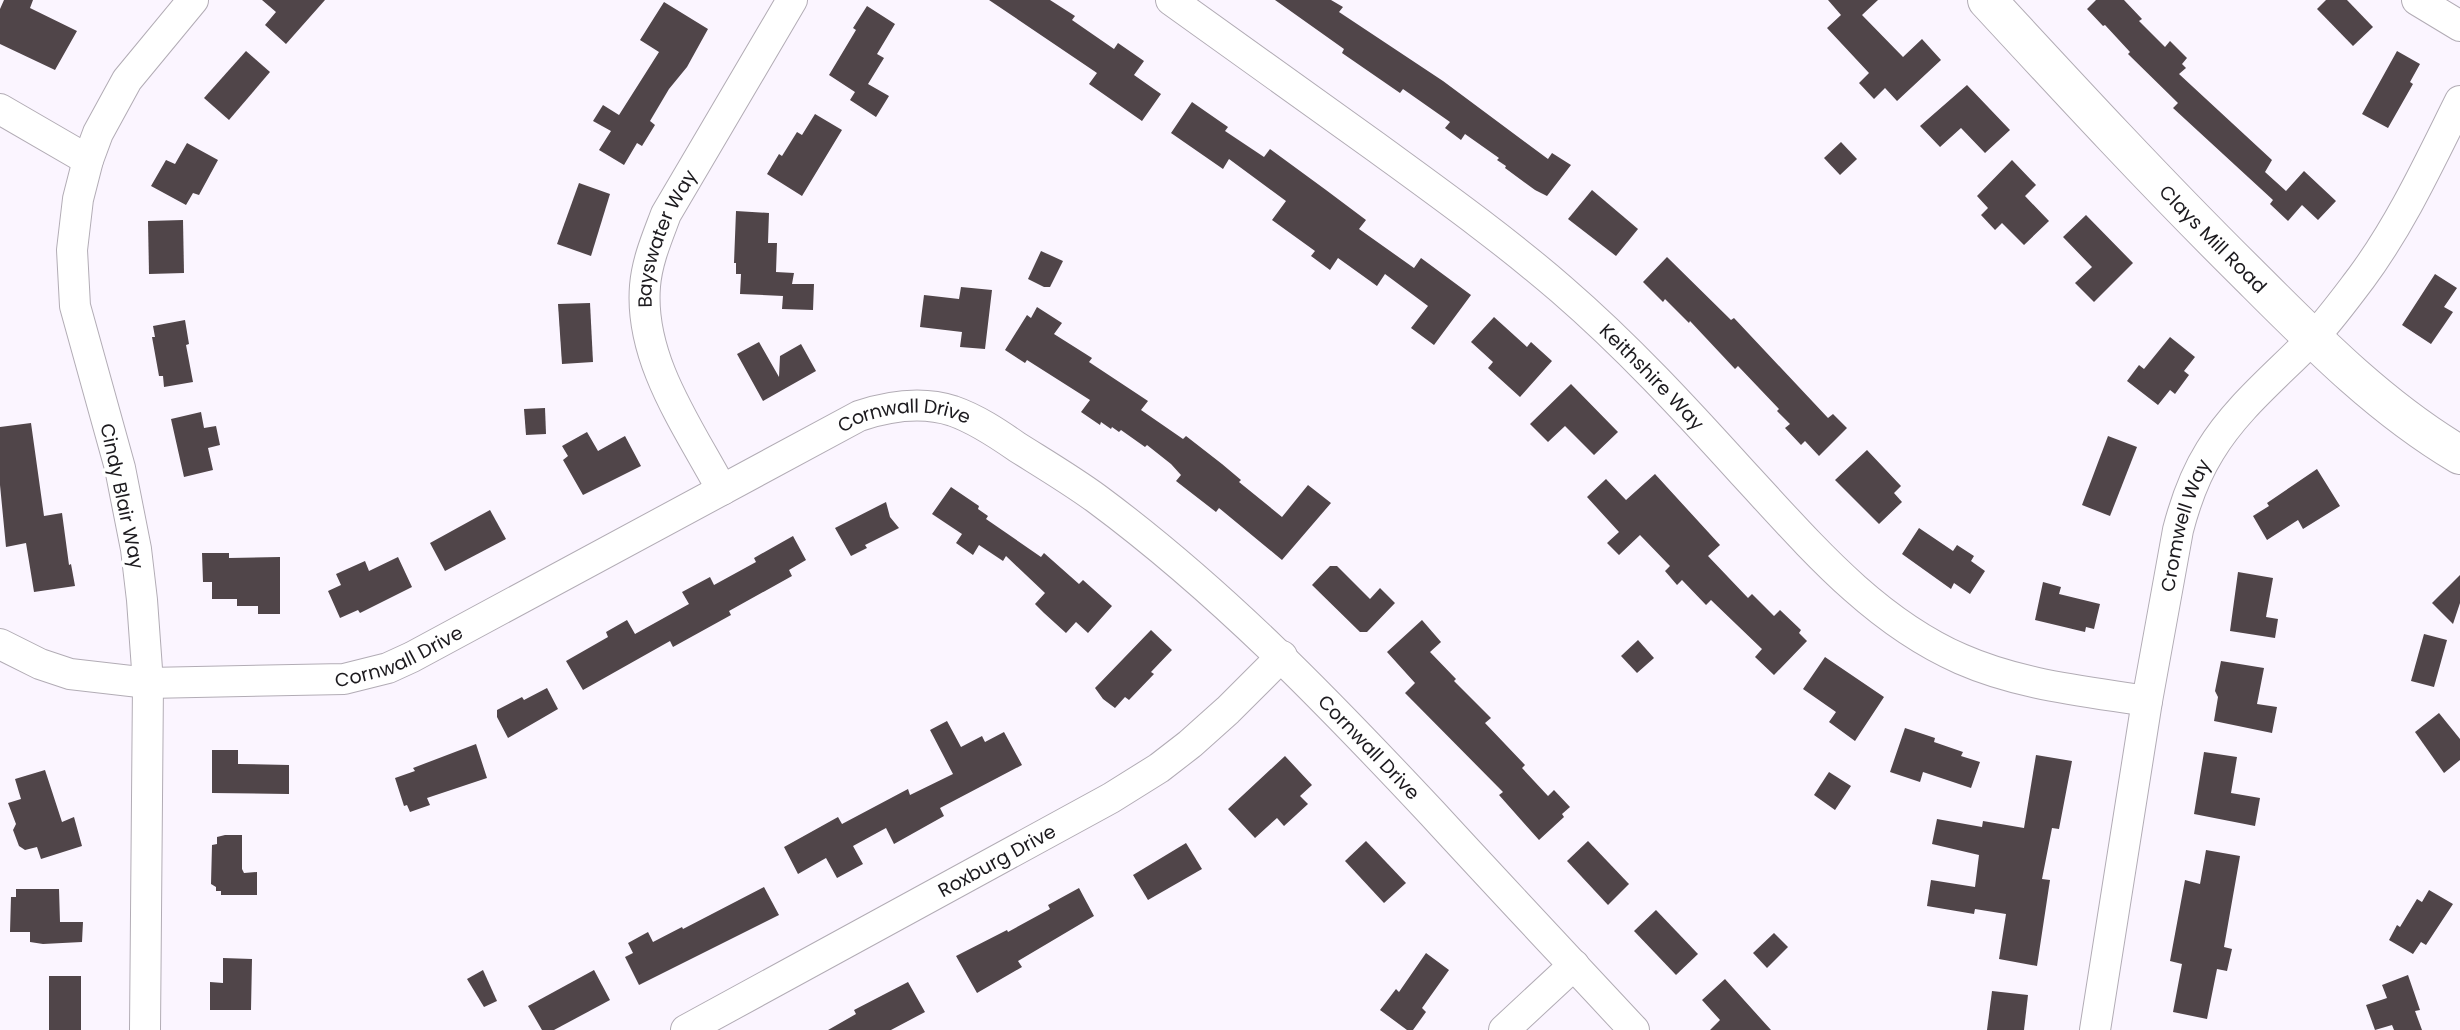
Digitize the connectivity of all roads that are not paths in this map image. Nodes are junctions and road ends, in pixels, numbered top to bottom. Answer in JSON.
{"nodes":[{"id":1,"x":194,"y":0,"type":"edge"},
{"id":2,"x":792,"y":0,"type":"edge"},
{"id":3,"x":1171,"y":0,"type":"edge"},
{"id":4,"x":1987,"y":0,"type":"edge"},
{"id":5,"x":2417,"y":0,"type":"edge"},
{"id":6,"x":2460,"y":26,"type":"edge"},
{"id":7,"x":2460,"y":101,"type":"edge"},
{"id":8,"x":0,"y":109,"type":"edge"},
{"id":9,"x":88,"y":160,"type":"junction"},
{"id":10,"x":2312,"y":339,"type":"junction"},
{"id":11,"x":2460,"y":455,"type":"edge"},
{"id":12,"x":722,"y":490,"type":"junction"},
{"id":13,"x":0,"y":644,"type":"edge"},
{"id":14,"x":1282,"y":656,"type":"junction"},
{"id":15,"x":148,"y":683,"type":"junction"},
{"id":16,"x":2147,"y":701,"type":"junction"},
{"id":17,"x":1574,"y":965,"type":"junction"},
{"id":18,"x":145,"y":1030,"type":"edge"},
{"id":19,"x":686,"y":1030,"type":"edge"},
{"id":20,"x":1504,"y":1030,"type":"edge"},
{"id":21,"x":1634,"y":1030,"type":"edge"},
{"id":22,"x":2095,"y":1030,"type":"edge"}],
"edges":[{"from":1,"to":9,"type":"street","name":"Cindy Blair Way"},
{"from":2,"to":12,"type":"street","name":"Bayswater Way"},
{"from":3,"to":16,"type":"street","name":"Keithshire Way"},
{"from":4,"to":10,"type":"main road","name":"Clays Mill Road"},
{"from":5,"to":6,"type":"street"},
{"from":7,"to":10,"type":"street","name":"Cromwell Way"},
{"from":8,"to":9,"type":"street"},
{"from":9,"to":15,"type":"street","name":"Cindy Blair Way"},
{"from":10,"to":11,"type":"main road","name":"Clays Mill Road"},
{"from":10,"to":16,"type":"street","name":"Cromwell Way"},
{"from":12,"to":14,"type":"street","name":"Cornwall Drive"},
{"from":12,"to":15,"type":"street","name":"Cornwall Drive"},
{"from":13,"to":15,"type":"street","name":"Cornwall Drive"},
{"from":14,"to":17,"type":"street","name":"Cornwall Drive"},
{"from":14,"to":19,"type":"street","name":"Roxburg Drive"},
{"from":15,"to":18,"type":"street","name":"Cindy Blair Way"},
{"from":16,"to":22,"type":"street","name":"Cromwell Way"},
{"from":17,"to":20,"type":"street"},
{"from":17,"to":21,"type":"street","name":"Cornwall Drive"}]}
